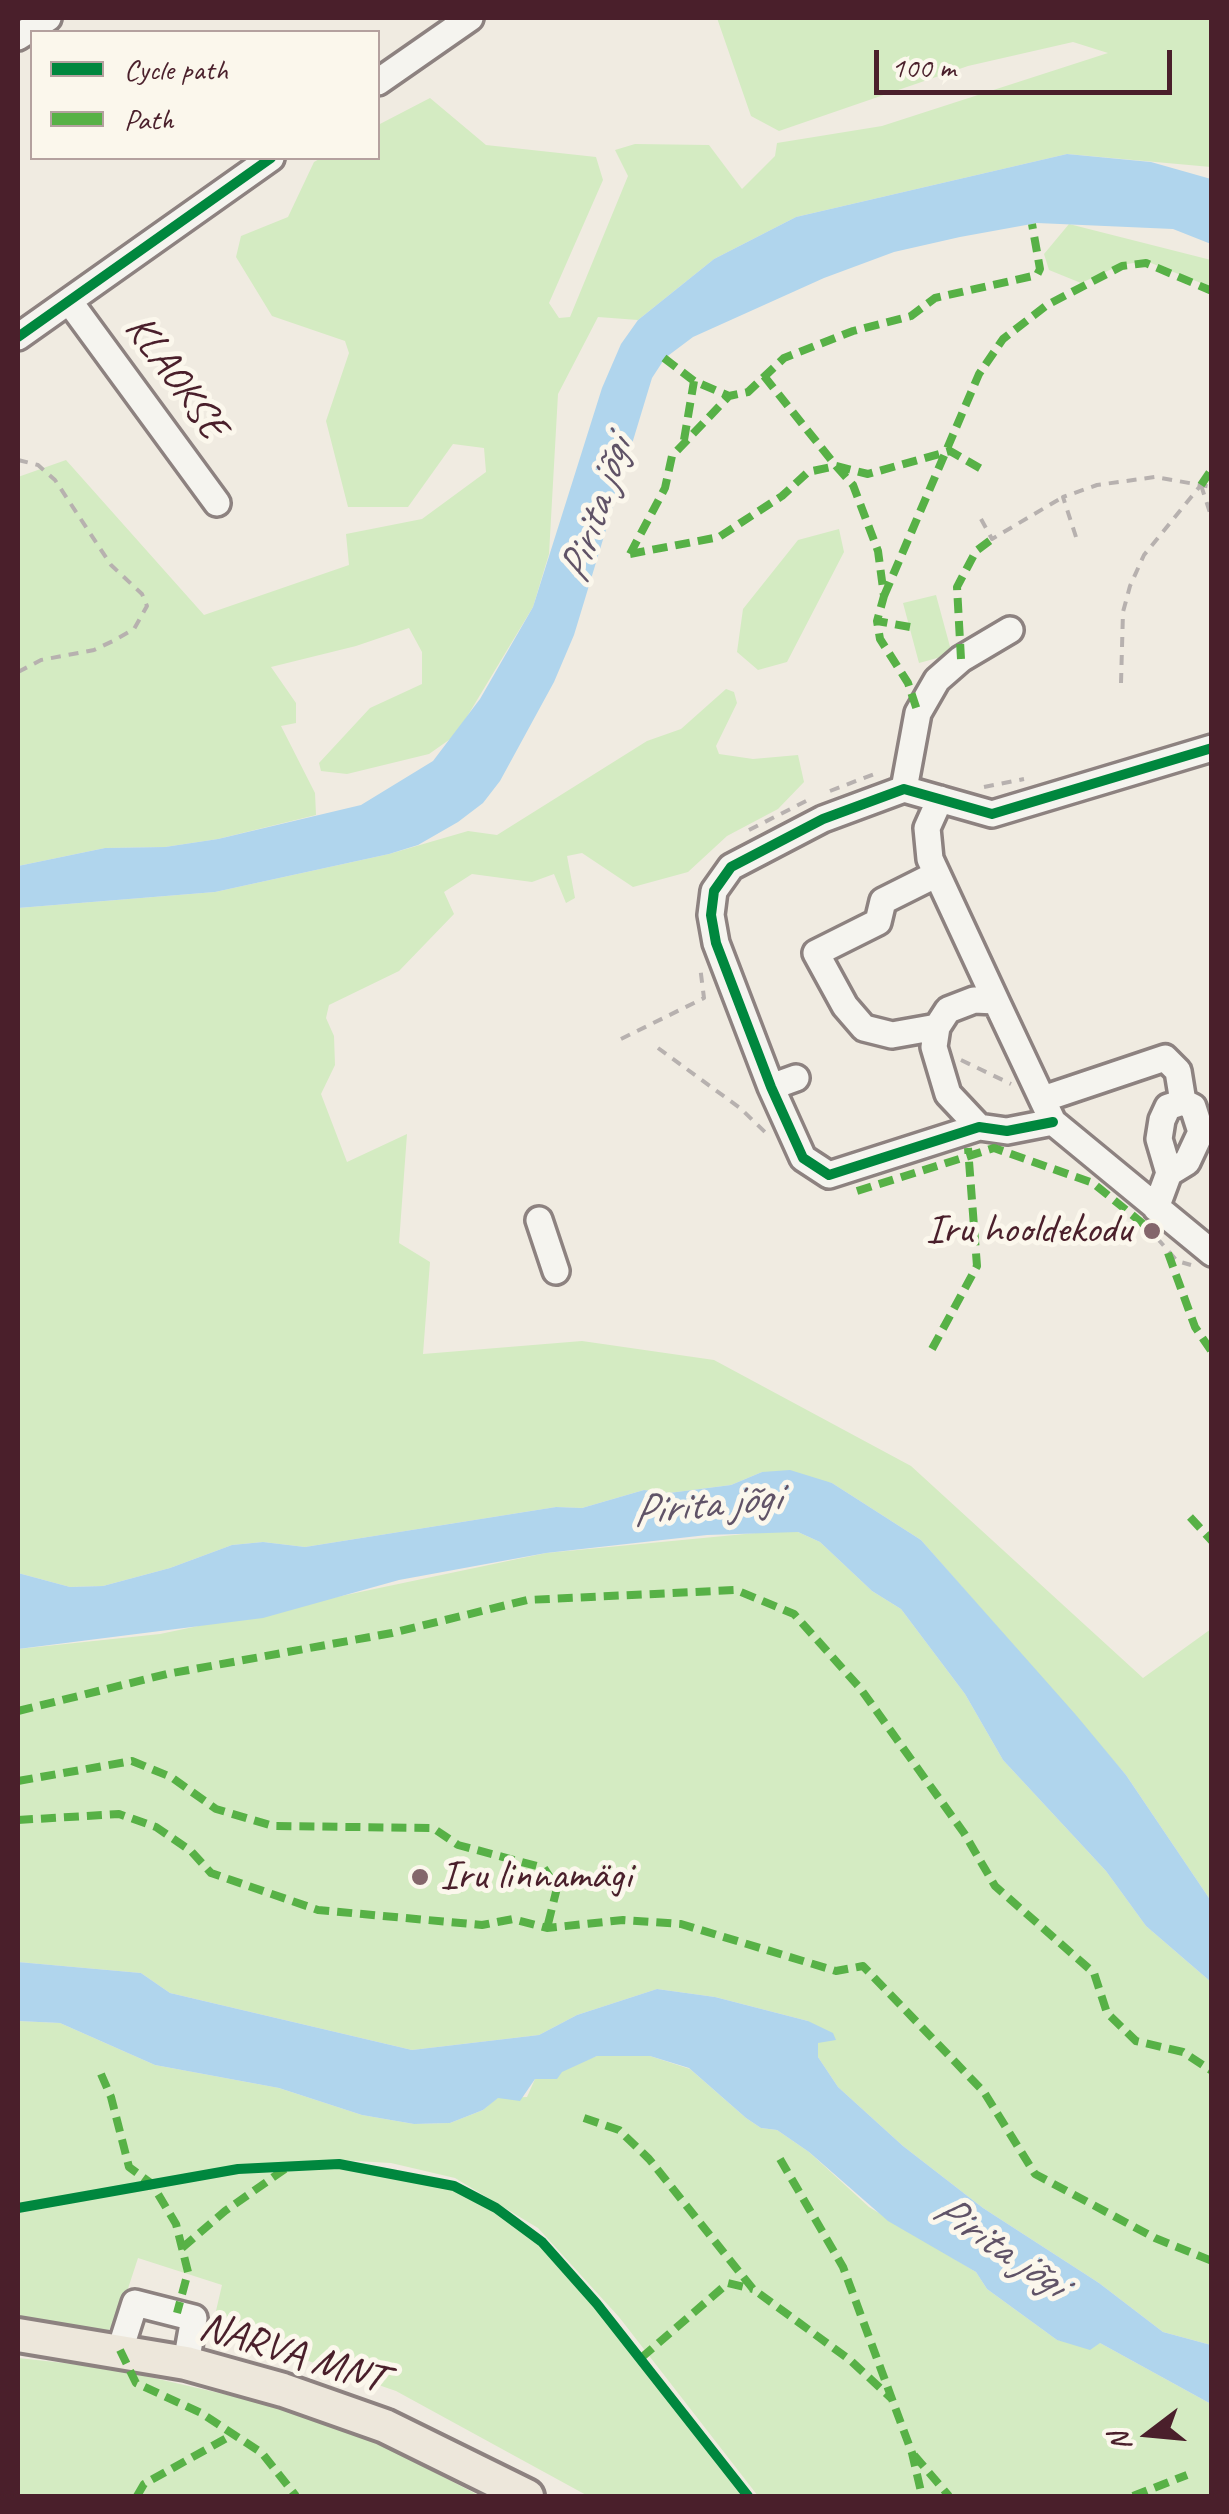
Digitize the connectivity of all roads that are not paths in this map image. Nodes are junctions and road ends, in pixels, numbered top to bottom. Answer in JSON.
{"nodes":[{"id":1,"x":48,"y":18,"type":"edge"},
{"id":2,"x":470,"y":18,"type":"edge"},
{"id":3,"x":18,"y":36,"type":"edge"},
{"id":4,"x":380,"y":81,"type":"edge"},
{"id":5,"x":268,"y":160,"type":"edge"},
{"id":6,"x":69,"y":300,"type":"junction"},
{"id":7,"x":18,"y":337,"type":"edge"},
{"id":8,"x":216,"y":503,"type":"dead end"},
{"id":9,"x":1010,"y":630,"type":"dead end"},
{"id":10,"x":1212,"y":748,"type":"edge"},
{"id":11,"x":905,"y":779,"type":"junction"},
{"id":12,"x":940,"y":800,"type":"junction"},
{"id":13,"x":937,"y":874,"type":"junction"},
{"id":14,"x":996,"y":1001,"type":"junction"},
{"id":15,"x":936,"y":1037,"type":"junction"},
{"id":16,"x":796,"y":1078,"type":"dead end"},
{"id":17,"x":770,"y":1087,"type":"junction"},
{"id":18,"x":1183,"y":1102,"type":"junction"},
{"id":19,"x":1048,"y":1111,"type":"junction"},
{"id":20,"x":979,"y":1126,"type":"junction"},
{"id":21,"x":1206,"y":1130,"type":"edge"},
{"id":22,"x":1170,"y":1173,"type":"junction"},
{"id":23,"x":1156,"y":1208,"type":"junction"},
{"id":24,"x":539,"y":1220,"type":"dead end"},
{"id":25,"x":1212,"y":1253,"type":"edge"},
{"id":26,"x":556,"y":1270,"type":"dead end"},
{"id":27,"x":18,"y":2335,"type":"edge"},
{"id":28,"x":120,"y":2350,"type":"junction"},
{"id":29,"x":186,"y":2362,"type":"junction"},
{"id":30,"x":527,"y":2496,"type":"edge"}],
"edges":[{"from":1,"to":3,"type":"street"},
{"from":2,"to":4,"type":"street"},
{"from":5,"to":6,"type":"street"},
{"from":6,"to":7,"type":"street"},
{"from":6,"to":8,"type":"street","name":"KLAOKSE"},
{"from":9,"to":11,"type":"street"},
{"from":10,"to":12,"type":"street"},
{"from":11,"to":12,"type":"street"},
{"from":11,"to":17,"type":"street"},
{"from":12,"to":13,"type":"street"},
{"from":13,"to":14,"type":"street"},
{"from":13,"to":15,"type":"street"},
{"from":14,"to":15,"type":"street"},
{"from":14,"to":19,"type":"street"},
{"from":15,"to":20,"type":"street"},
{"from":16,"to":17,"type":"street"},
{"from":17,"to":20,"type":"street"},
{"from":18,"to":19,"type":"street"},
{"from":18,"to":21,"type":"street"},
{"from":18,"to":22,"type":"street"},
{"from":19,"to":20,"type":"street"},
{"from":19,"to":23,"type":"street"},
{"from":21,"to":22,"type":"street"},
{"from":22,"to":23,"type":"street"},
{"from":23,"to":25,"type":"street"},
{"from":24,"to":26,"type":"street"},
{"from":27,"to":28,"type":"main road","name":"NARVA MNT"},
{"from":28,"to":29,"type":"main road","name":"NARVA MNT"},
{"from":28,"to":29,"type":"street"},
{"from":29,"to":30,"type":"main road","name":"NARVA MNT"}]}
